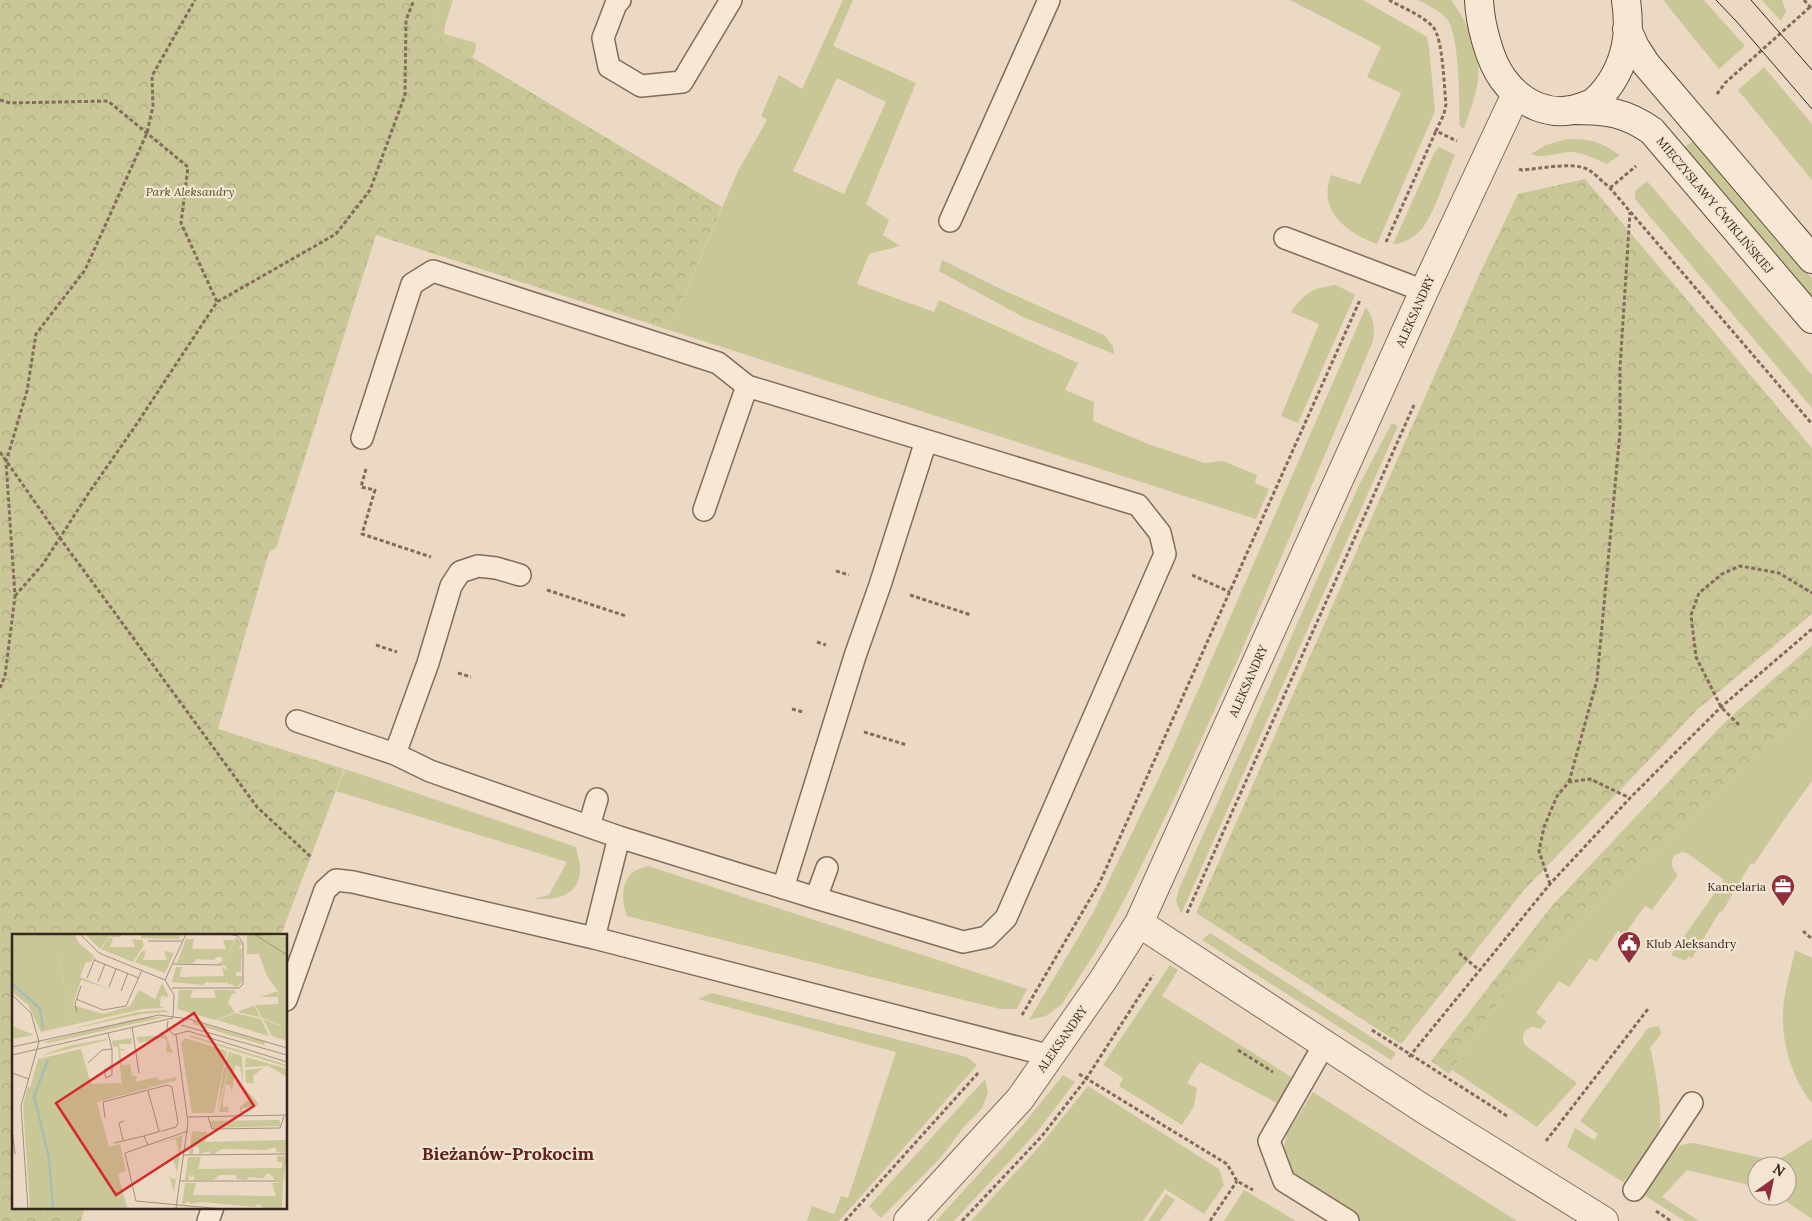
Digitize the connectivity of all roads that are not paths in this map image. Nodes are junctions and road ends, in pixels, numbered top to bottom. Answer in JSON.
{"nodes":[{"id":1,"x":620,"y":0,"type":"edge"},
{"id":2,"x":730,"y":0,"type":"edge"},
{"id":3,"x":1049,"y":0,"type":"edge"},
{"id":4,"x":1479,"y":0,"type":"edge"},
{"id":5,"x":1626,"y":0,"type":"edge"},
{"id":6,"x":1627,"y":28,"type":"junction"},
{"id":7,"x":1516,"y":94,"type":"junction"},
{"id":8,"x":1574,"y":110,"type":"junction"},
{"id":9,"x":950,"y":221,"type":"dead end"},
{"id":10,"x":1285,"y":238,"type":"dead end"},
{"id":11,"x":1812,"y":259,"type":"edge"},
{"id":12,"x":1424,"y":291,"type":"junction"},
{"id":13,"x":1812,"y":319,"type":"edge"},
{"id":14,"x":747,"y":386,"type":"junction"},
{"id":15,"x":362,"y":438,"type":"road end"},
{"id":16,"x":926,"y":442,"type":"junction"},
{"id":17,"x":704,"y":510,"type":"dead end"},
{"id":18,"x":520,"y":575,"type":"road end"},
{"id":19,"x":297,"y":721,"type":"dead end"},
{"id":20,"x":395,"y":754,"type":"junction"},
{"id":21,"x":597,"y":799,"type":"dead end"},
{"id":22,"x":589,"y":826,"type":"junction"},
{"id":23,"x":619,"y":837,"type":"junction"},
{"id":24,"x":827,"y":868,"type":"dead end"},
{"id":25,"x":783,"y":888,"type":"junction"},
{"id":26,"x":816,"y":898,"type":"junction"},
{"id":27,"x":1139,"y":923,"type":"junction"},
{"id":28,"x":594,"y":938,"type":"junction"},
{"id":29,"x":288,"y":994,"type":"edge"},
{"id":30,"x":1324,"y":1045,"type":"junction"},
{"id":31,"x":1052,"y":1056,"type":"junction"},
{"id":32,"x":1692,"y":1103,"type":"dead end"},
{"id":33,"x":1634,"y":1190,"type":"dead end"},
{"id":34,"x":213,"y":1208,"type":"edge"},
{"id":35,"x":208,"y":1221,"type":"edge"},
{"id":36,"x":908,"y":1221,"type":"edge"},
{"id":37,"x":1348,"y":1221,"type":"edge"},
{"id":38,"x":1604,"y":1221,"type":"edge"}],
"edges":[{"from":1,"to":2,"type":"lane"},
{"from":3,"to":9,"type":"lane"},
{"from":4,"to":7,"type":"street","name":"MIECZYSŁAWY ĆWIKLIŃSKIEJ"},
{"from":5,"to":6,"type":"street"},
{"from":6,"to":8,"type":"street"},
{"from":6,"to":11,"type":"street"},
{"from":7,"to":8,"type":"street","name":"MIECZYSŁAWY ĆWIKLIŃSKIEJ"},
{"from":7,"to":12,"type":"street","name":"ALEKSANDRY"},
{"from":8,"to":13,"type":"street","name":"MIECZYSŁAWY ĆWIKLIŃSKIEJ"},
{"from":10,"to":12,"type":"lane"},
{"from":12,"to":27,"type":"street","name":"ALEKSANDRY"},
{"from":14,"to":15,"type":"lane"},
{"from":14,"to":16,"type":"lane"},
{"from":14,"to":17,"type":"lane"},
{"from":16,"to":25,"type":"lane"},
{"from":16,"to":26,"type":"lane"},
{"from":18,"to":20,"type":"lane"},
{"from":19,"to":20,"type":"lane"},
{"from":20,"to":22,"type":"lane"},
{"from":21,"to":22,"type":"lane"},
{"from":22,"to":23,"type":"lane"},
{"from":23,"to":25,"type":"lane"},
{"from":23,"to":28,"type":"lane"},
{"from":24,"to":26,"type":"lane"},
{"from":25,"to":26,"type":"lane"},
{"from":27,"to":30,"type":"street"},
{"from":27,"to":31,"type":"street","name":"ALEKSANDRY"},
{"from":28,"to":29,"type":"lane"},
{"from":28,"to":31,"type":"lane"},
{"from":30,"to":37,"type":"lane"},
{"from":30,"to":38,"type":"street"},
{"from":31,"to":36,"type":"street","name":"ALEKSANDRY"},
{"from":32,"to":33,"type":"lane"},
{"from":34,"to":35,"type":"lane"}]}
